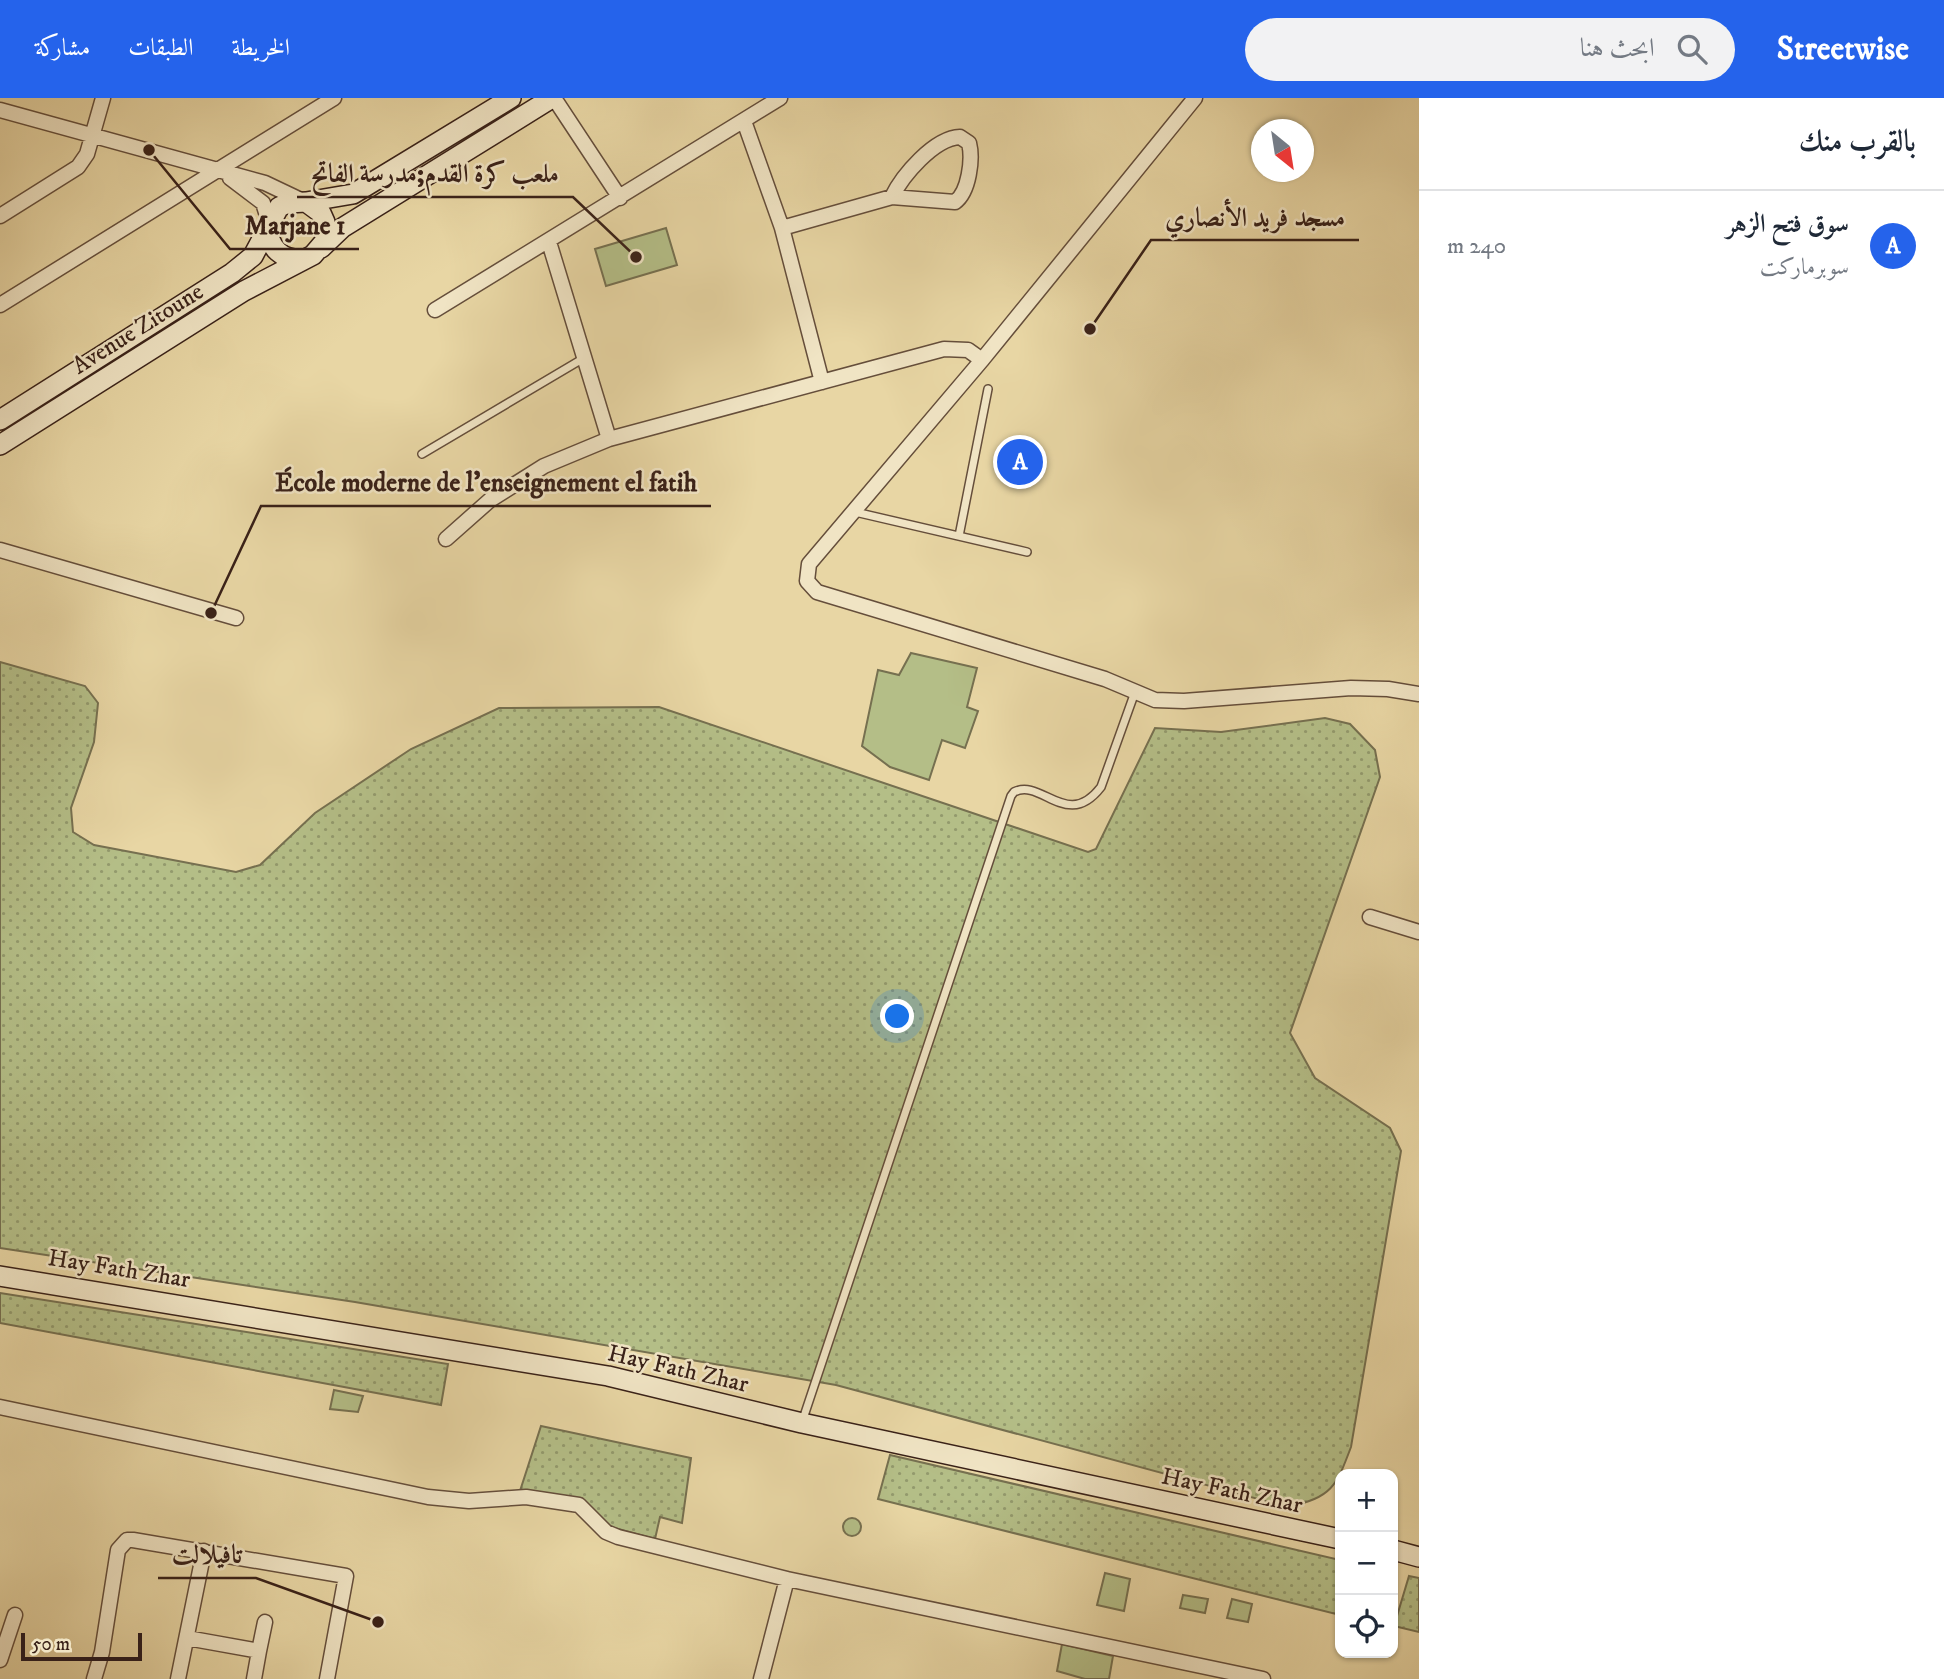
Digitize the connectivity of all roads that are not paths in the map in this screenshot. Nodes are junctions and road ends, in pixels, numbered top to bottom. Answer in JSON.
{"nodes":[{"id":1,"x":103,"y":98,"type":"edge"},
{"id":2,"x":334,"y":98,"type":"edge"},
{"id":3,"x":511,"y":98,"type":"edge"},
{"id":4,"x":553,"y":98,"type":"edge"},
{"id":5,"x":780,"y":98,"type":"edge"},
{"id":6,"x":1195,"y":98,"type":"edge"},
{"id":7,"x":0,"y":110,"type":"edge"},
{"id":8,"x":744,"y":121,"type":"junction"},
{"id":9,"x":92,"y":134,"type":"junction"},
{"id":10,"x":220,"y":171,"type":"junction"},
{"id":11,"x":892,"y":197,"type":"junction"},
{"id":12,"x":620,"y":198,"type":"junction"},
{"id":13,"x":306,"y":202,"type":"junction"},
{"id":14,"x":0,"y":216,"type":"edge"},
{"id":15,"x":268,"y":224,"type":"junction"},
{"id":16,"x":782,"y":228,"type":"junction"},
{"id":17,"x":549,"y":242,"type":"junction"},
{"id":18,"x":312,"y":254,"type":"junction"},
{"id":19,"x":0,"y":305,"type":"edge"},
{"id":20,"x":435,"y":310,"type":"dead end"},
{"id":21,"x":584,"y":358,"type":"junction"},
{"id":22,"x":982,"y":360,"type":"junction"},
{"id":23,"x":822,"y":382,"type":"junction"},
{"id":24,"x":988,"y":389,"type":"dead end"},
{"id":25,"x":0,"y":420,"type":"edge"},
{"id":26,"x":609,"y":439,"type":"junction"},
{"id":27,"x":0,"y":445,"type":"edge"},
{"id":28,"x":422,"y":454,"type":"dead end"},
{"id":29,"x":854,"y":511,"type":"junction"},
{"id":30,"x":959,"y":536,"type":"junction"},
{"id":31,"x":446,"y":538,"type":"dead end"},
{"id":32,"x":0,"y":550,"type":"edge"},
{"id":33,"x":1027,"y":552,"type":"dead end"},
{"id":34,"x":236,"y":618,"type":"dead end"},
{"id":35,"x":1135,"y":692,"type":"junction"},
{"id":36,"x":1419,"y":694,"type":"edge"},
{"id":37,"x":1370,"y":917,"type":"dead end"},
{"id":38,"x":1419,"y":932,"type":"edge"},
{"id":39,"x":0,"y":1276,"type":"edge"},
{"id":40,"x":0,"y":1407,"type":"edge"},
{"id":41,"x":802,"y":1423,"type":"junction"},
{"id":42,"x":1335,"y":1538,"type":"edge"},
{"id":43,"x":204,"y":1551,"type":"junction"},
{"id":44,"x":1398,"y":1551,"type":"edge"},
{"id":45,"x":1419,"y":1556,"type":"edge"},
{"id":46,"x":787,"y":1579,"type":"junction"},
{"id":47,"x":15,"y":1615,"type":"dead end"},
{"id":48,"x":265,"y":1622,"type":"dead end"},
{"id":49,"x":187,"y":1638,"type":"junction"},
{"id":50,"x":260,"y":1651,"type":"junction"},
{"id":51,"x":0,"y":1660,"type":"edge"},
{"id":52,"x":94,"y":1679,"type":"edge"},
{"id":53,"x":178,"y":1679,"type":"edge"},
{"id":54,"x":254,"y":1679,"type":"edge"},
{"id":55,"x":327,"y":1679,"type":"edge"},
{"id":56,"x":761,"y":1679,"type":"edge"},
{"id":57,"x":1263,"y":1679,"type":"edge"}],
"edges":[{"from":1,"to":9,"type":"street"},
{"from":2,"to":10,"type":"street"},
{"from":3,"to":13,"type":"street"},
{"from":4,"to":12,"type":"street"},
{"from":4,"to":18,"type":"street","name":"Avenue Zitoune"},
{"from":5,"to":8,"type":"street"},
{"from":6,"to":22,"type":"street"},
{"from":7,"to":9,"type":"street"},
{"from":8,"to":12,"type":"street"},
{"from":8,"to":16,"type":"street"},
{"from":9,"to":10,"type":"street"},
{"from":9,"to":14,"type":"street"},
{"from":10,"to":13,"type":"street"},
{"from":10,"to":15,"type":"street"},
{"from":10,"to":19,"type":"street"},
{"from":11,"to":11,"type":"street"},
{"from":11,"to":16,"type":"street"},
{"from":12,"to":17,"type":"street"},
{"from":13,"to":15,"type":"street"},
{"from":13,"to":18,"type":"street"},
{"from":15,"to":18,"type":"street"},
{"from":15,"to":25,"type":"street","name":"Avenue Zitoune"},
{"from":16,"to":23,"type":"street"},
{"from":17,"to":20,"type":"street"},
{"from":17,"to":21,"type":"street"},
{"from":18,"to":27,"type":"street","name":"Avenue Zitoune"},
{"from":21,"to":26,"type":"street"},
{"from":21,"to":28,"type":"lane"},
{"from":22,"to":23,"type":"street"},
{"from":22,"to":29,"type":"street"},
{"from":23,"to":26,"type":"street"},
{"from":24,"to":30,"type":"lane"},
{"from":26,"to":31,"type":"street"},
{"from":29,"to":30,"type":"lane"},
{"from":29,"to":35,"type":"street"},
{"from":30,"to":33,"type":"lane"},
{"from":32,"to":34,"type":"street"},
{"from":35,"to":36,"type":"street"},
{"from":35,"to":41,"type":"lane"},
{"from":37,"to":38,"type":"street"},
{"from":39,"to":41,"type":"street","name":"Hay Fath Zhar"},
{"from":40,"to":46,"type":"street"},
{"from":41,"to":42,"type":"street","name":"Hay Fath Zhar"},
{"from":43,"to":49,"type":"street"},
{"from":43,"to":52,"type":"street"},
{"from":43,"to":55,"type":"street"},
{"from":44,"to":45,"type":"street"},
{"from":46,"to":56,"type":"street"},
{"from":46,"to":57,"type":"street"},
{"from":47,"to":51,"type":"street"},
{"from":48,"to":50,"type":"street"},
{"from":49,"to":50,"type":"street"},
{"from":49,"to":53,"type":"street"},
{"from":50,"to":54,"type":"street"}]}
